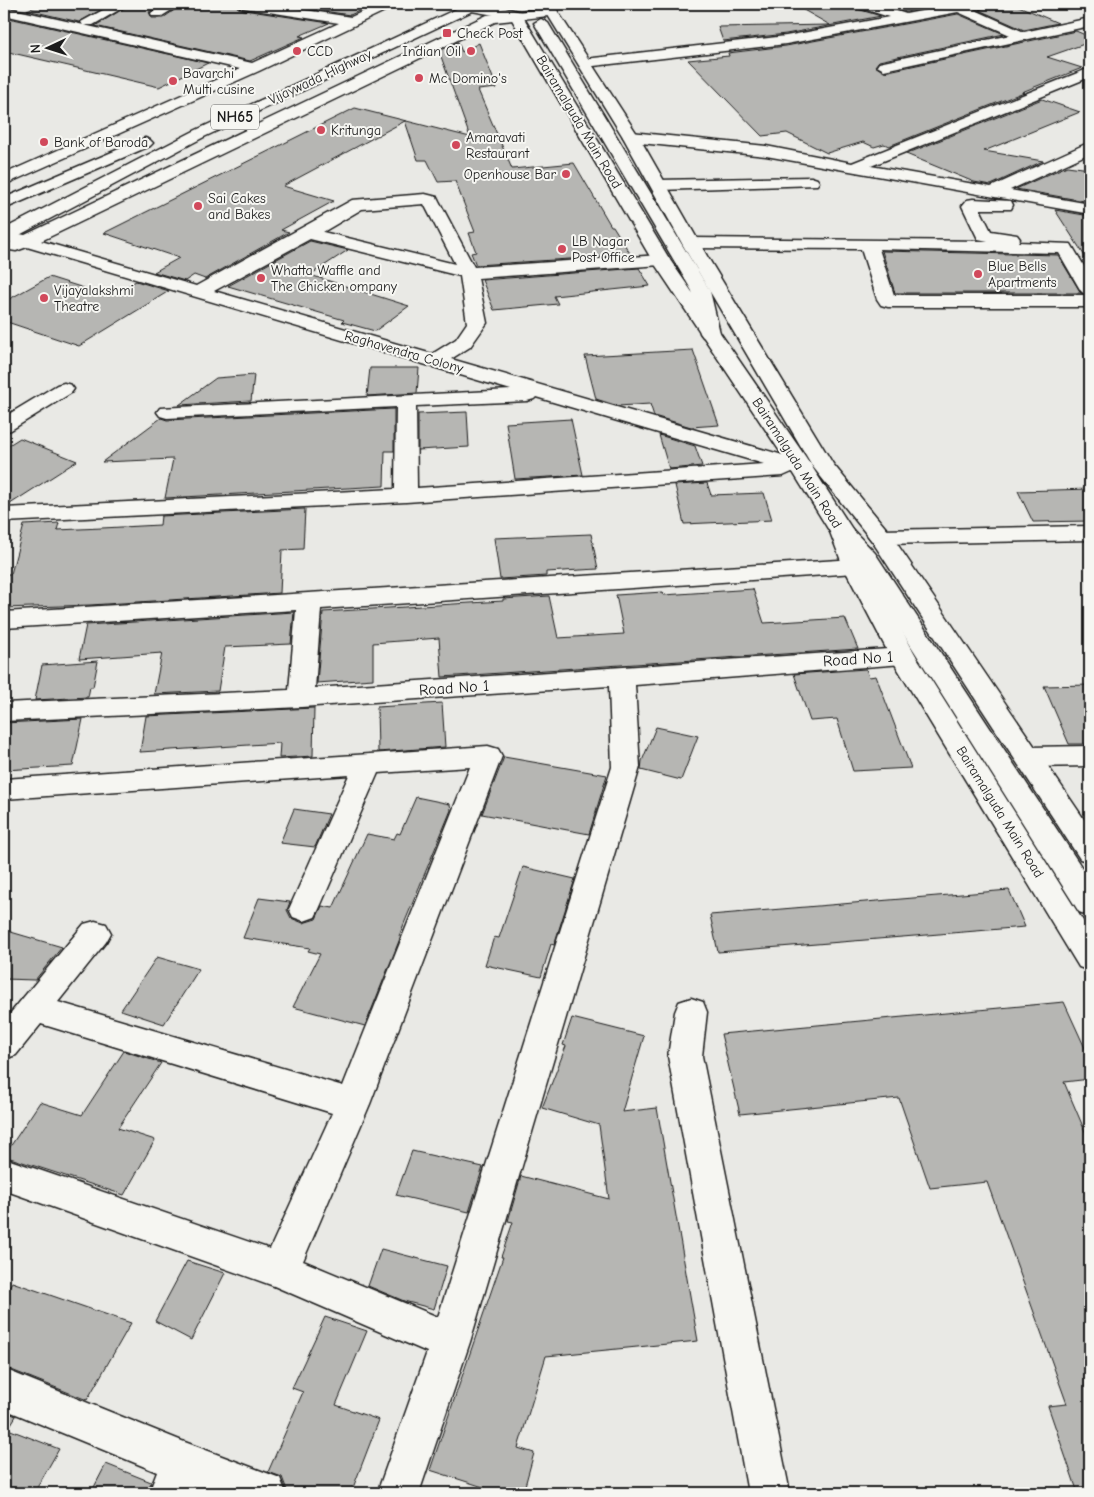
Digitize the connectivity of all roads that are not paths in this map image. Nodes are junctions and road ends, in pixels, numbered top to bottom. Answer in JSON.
{"nodes":[{"id":1,"x":123,"y":4,"type":"edge"},
{"id":2,"x":175,"y":4,"type":"edge"},
{"id":3,"x":244,"y":4,"type":"edge"},
{"id":4,"x":389,"y":4,"type":"edge"},
{"id":5,"x":862,"y":4,"type":"edge"},
{"id":6,"x":978,"y":4,"type":"edge"},
{"id":7,"x":473,"y":6,"type":"edge"},
{"id":8,"x":956,"y":6,"type":"edge"},
{"id":9,"x":295,"y":7,"type":"edge"},
{"id":10,"x":551,"y":8,"type":"edge"},
{"id":11,"x":4,"y":11,"type":"edge"},
{"id":12,"x":157,"y":13,"type":"dead end"},
{"id":13,"x":516,"y":14,"type":"junction"},
{"id":14,"x":908,"y":18,"type":"junction"},
{"id":15,"x":4,"y":20,"type":"edge"},
{"id":16,"x":408,"y":20,"type":"dead end"},
{"id":17,"x":351,"y":21,"type":"junction"},
{"id":18,"x":88,"y":22,"type":"dead end"},
{"id":19,"x":1090,"y":22,"type":"edge"},
{"id":20,"x":541,"y":23,"type":"tunnel mouth"},
{"id":21,"x":1023,"y":36,"type":"junction"},
{"id":22,"x":585,"y":63,"type":"junction"},
{"id":23,"x":884,"y":66,"type":"dead end"},
{"id":24,"x":248,"y":70,"type":"junction"},
{"id":25,"x":1090,"y":72,"type":"edge"},
{"id":26,"x":184,"y":126,"type":"dead end"},
{"id":27,"x":158,"y":137,"type":"dead end"},
{"id":28,"x":631,"y":137,"type":"junction"},
{"id":29,"x":1090,"y":148,"type":"edge"},
{"id":30,"x":1068,"y":157,"type":"junction"},
{"id":31,"x":1090,"y":160,"type":"edge"},
{"id":32,"x":853,"y":168,"type":"junction"},
{"id":33,"x":4,"y":180,"type":"edge"},
{"id":34,"x":811,"y":182,"type":"dead end"},
{"id":35,"x":659,"y":185,"type":"junction"},
{"id":36,"x":993,"y":192,"type":"junction"},
{"id":37,"x":1016,"y":196,"type":"junction"},
{"id":38,"x":5,"y":204,"type":"edge"},
{"id":39,"x":1090,"y":209,"type":"edge"},
{"id":40,"x":308,"y":233,"type":"junction"},
{"id":41,"x":1062,"y":240,"type":"dead end"},
{"id":42,"x":10,"y":241,"type":"edge"},
{"id":43,"x":692,"y":243,"type":"junction"},
{"id":44,"x":868,"y":244,"type":"junction"},
{"id":45,"x":661,"y":260,"type":"junction"},
{"id":46,"x":468,"y":272,"type":"junction"},
{"id":47,"x":1090,"y":291,"type":"edge"},
{"id":48,"x":198,"y":292,"type":"junction"},
{"id":49,"x":1090,"y":301,"type":"edge"},
{"id":50,"x":710,"y":332,"type":"junction"},
{"id":51,"x":434,"y":361,"type":"junction"},
{"id":52,"x":64,"y":389,"type":"dead end"},
{"id":53,"x":550,"y":394,"type":"junction"},
{"id":54,"x":406,"y":401,"type":"junction"},
{"id":55,"x":167,"y":412,"type":"dead end"},
{"id":56,"x":4,"y":426,"type":"edge"},
{"id":57,"x":802,"y":468,"type":"junction"},
{"id":58,"x":406,"y":495,"type":"junction"},
{"id":59,"x":4,"y":515,"type":"edge"},
{"id":60,"x":842,"y":532,"type":"junction"},
{"id":61,"x":1090,"y":533,"type":"edge"},
{"id":62,"x":881,"y":537,"type":"junction"},
{"id":63,"x":854,"y":566,"type":"junction"},
{"id":64,"x":309,"y":602,"type":"junction"},
{"id":65,"x":4,"y":620,"type":"edge"},
{"id":66,"x":903,"y":656,"type":"junction"},
{"id":67,"x":622,"y":677,"type":"junction"},
{"id":68,"x":300,"y":698,"type":"junction"},
{"id":69,"x":4,"y":712,"type":"edge"},
{"id":70,"x":1090,"y":756,"type":"edge"},
{"id":71,"x":1029,"y":757,"type":"junction"},
{"id":72,"x":368,"y":764,"type":"junction"},
{"id":73,"x":4,"y":789,"type":"edge"},
{"id":74,"x":1090,"y":851,"type":"edge"},
{"id":75,"x":1090,"y":904,"type":"edge"},
{"id":76,"x":304,"y":909,"type":"dead end"},
{"id":77,"x":95,"y":933,"type":"dead end"},
{"id":78,"x":1090,"y":958,"type":"edge"},
{"id":79,"x":34,"y":1008,"type":"junction"},
{"id":80,"x":691,"y":1012,"type":"dead end"},
{"id":81,"x":4,"y":1045,"type":"edge"},
{"id":82,"x":353,"y":1104,"type":"junction"},
{"id":83,"x":4,"y":1174,"type":"edge"},
{"id":84,"x":280,"y":1270,"type":"junction"},
{"id":85,"x":450,"y":1342,"type":"junction"},
{"id":86,"x":4,"y":1389,"type":"edge"},
{"id":87,"x":176,"y":1478,"type":"edge"},
{"id":88,"x":265,"y":1493,"type":"edge"},
{"id":89,"x":398,"y":1493,"type":"edge"},
{"id":90,"x":769,"y":1493,"type":"edge"}],
"edges":[{"from":1,"to":18,"type":"main road"},
{"from":2,"to":12,"type":"main road"},
{"from":3,"to":9,"type":"main road"},
{"from":4,"to":17,"type":"main road"},
{"from":5,"to":14,"type":"main road"},
{"from":6,"to":8,"type":"main road"},
{"from":7,"to":13,"type":"main road"},
{"from":7,"to":42,"type":"main road","name":"Vijaywada Highway","number":"NH65"},
{"from":8,"to":14,"type":"main road"},
{"from":8,"to":21,"type":"main road"},
{"from":9,"to":17,"type":"main road"},
{"from":10,"to":13,"type":"main road"},
{"from":10,"to":22,"type":"main road"},
{"from":11,"to":24,"type":"main road"},
{"from":13,"to":42,"type":"main road"},
{"from":13,"to":45,"type":"main road","name":"Bairamalguda Main Road"},
{"from":14,"to":22,"type":"main road"},
{"from":15,"to":24,"type":"main road"},
{"from":16,"to":26,"type":"main road","name":"Vijaywada Highway","number":"NH65"},
{"from":17,"to":24,"type":"main road"},
{"from":19,"to":21,"type":"main road"},
{"from":20,"to":50,"type":"main road"},
{"from":21,"to":23,"type":"main road"},
{"from":22,"to":28,"type":"main road"},
{"from":24,"to":33,"type":"main road"},
{"from":25,"to":32,"type":"main road"},
{"from":27,"to":38,"type":"main road"},
{"from":28,"to":32,"type":"main road"},
{"from":28,"to":35,"type":"main road"},
{"from":29,"to":30,"type":"main road"},
{"from":30,"to":31,"type":"main road"},
{"from":30,"to":36,"type":"main road"},
{"from":32,"to":36,"type":"main road"},
{"from":34,"to":35,"type":"main road"},
{"from":35,"to":43,"type":"main road"},
{"from":36,"to":37,"type":"main road"},
{"from":37,"to":39,"type":"main road"},
{"from":37,"to":41,"type":"main road"},
{"from":40,"to":46,"type":"main road"},
{"from":40,"to":46,"type":"main road"},
{"from":40,"to":48,"type":"main road"},
{"from":42,"to":48,"type":"main road","name":"Raghavendra Colony"},
{"from":43,"to":44,"type":"main road"},
{"from":43,"to":62,"type":"main road"},
{"from":44,"to":47,"type":"main road"},
{"from":44,"to":49,"type":"main road"},
{"from":45,"to":46,"type":"main road"},
{"from":45,"to":50,"type":"main road","name":"Bairamalguda Main Road"},
{"from":46,"to":51,"type":"main road"},
{"from":48,"to":51,"type":"main road","name":"Raghavendra Colony"},
{"from":50,"to":57,"type":"main road","name":"Bairamalguda Main Road"},
{"from":51,"to":53,"type":"main road","name":"Raghavendra Colony"},
{"from":52,"to":56,"type":"main road"},
{"from":53,"to":54,"type":"main road"},
{"from":53,"to":57,"type":"main road","name":"Raghavendra Colony"},
{"from":54,"to":55,"type":"main road"},
{"from":54,"to":58,"type":"main road"},
{"from":57,"to":58,"type":"main road"},
{"from":57,"to":60,"type":"main road","name":"Bairamalguda Main Road"},
{"from":58,"to":59,"type":"main road"},
{"from":60,"to":63,"type":"main road","name":"Bairamalguda Main Road"},
{"from":60,"to":75,"type":"main road"},
{"from":61,"to":62,"type":"main road"},
{"from":62,"to":71,"type":"main road"},
{"from":63,"to":64,"type":"main road"},
{"from":63,"to":66,"type":"main road","name":"Bairamalguda Main Road"},
{"from":64,"to":65,"type":"main road"},
{"from":64,"to":68,"type":"main road"},
{"from":66,"to":67,"type":"main road","name":"Road No 1"},
{"from":66,"to":78,"type":"main road","name":"Bairamalguda Main Road"},
{"from":67,"to":68,"type":"main road","name":"Road No 1"},
{"from":67,"to":85,"type":"main road"},
{"from":68,"to":69,"type":"main road","name":"Road No 1"},
{"from":70,"to":71,"type":"main road"},
{"from":71,"to":74,"type":"main road"},
{"from":72,"to":73,"type":"main road"},
{"from":72,"to":76,"type":"main road"},
{"from":72,"to":82,"type":"main road"},
{"from":77,"to":79,"type":"main road"},
{"from":79,"to":81,"type":"main road"},
{"from":79,"to":82,"type":"main road"},
{"from":80,"to":90,"type":"main road"},
{"from":82,"to":84,"type":"main road"},
{"from":83,"to":84,"type":"main road"},
{"from":84,"to":85,"type":"main road"},
{"from":85,"to":89,"type":"main road"},
{"from":86,"to":87,"type":"main road"},
{"from":87,"to":88,"type":"main road"}]}
